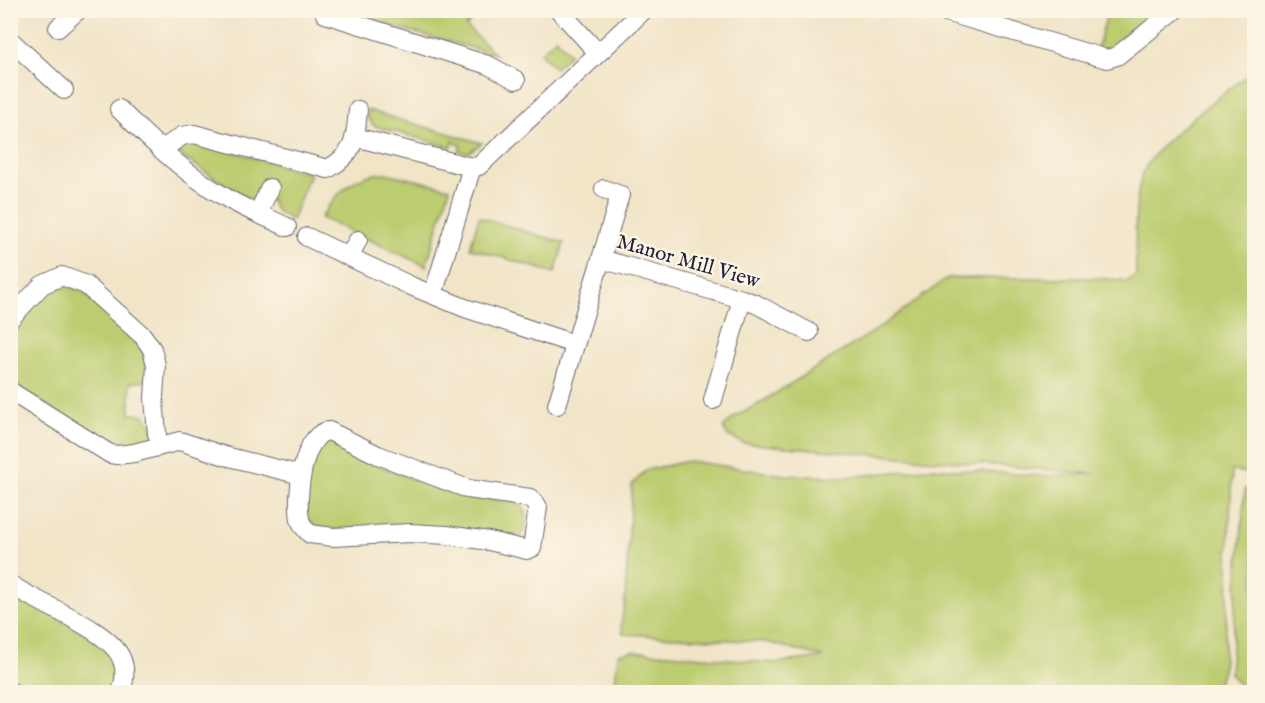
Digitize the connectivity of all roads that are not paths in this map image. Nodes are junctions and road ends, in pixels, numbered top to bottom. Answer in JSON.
{"nodes":[{"id":1,"x":78,"y":10,"type":"edge"},
{"id":2,"x":559,"y":10,"type":"edge"},
{"id":3,"x":644,"y":10,"type":"edge"},
{"id":4,"x":1175,"y":10,"type":"edge"},
{"id":5,"x":940,"y":11,"type":"edge"},
{"id":6,"x":322,"y":12,"type":"edge"},
{"id":7,"x":58,"y":28,"type":"dead end"},
{"id":8,"x":10,"y":40,"type":"edge"},
{"id":9,"x":598,"y":52,"type":"junction"},
{"id":10,"x":516,"y":80,"type":"dead end"},
{"id":11,"x":64,"y":90,"type":"dead end"},
{"id":12,"x":119,"y":109,"type":"dead end"},
{"id":13,"x":358,"y":110,"type":"dead end"},
{"id":14,"x":356,"y":137,"type":"junction"},
{"id":15,"x":161,"y":150,"type":"junction"},
{"id":16,"x":471,"y":167,"type":"junction"},
{"id":17,"x":270,"y":188,"type":"dead end"},
{"id":18,"x":604,"y":189,"type":"dead end"},
{"id":19,"x":258,"y":213,"type":"junction"},
{"id":20,"x":287,"y":227,"type":"dead end"},
{"id":21,"x":307,"y":237,"type":"dead end"},
{"id":22,"x":357,"y":240,"type":"dead end"},
{"id":23,"x":349,"y":257,"type":"junction"},
{"id":24,"x":601,"y":259,"type":"junction"},
{"id":25,"x":433,"y":295,"type":"junction"},
{"id":26,"x":742,"y":299,"type":"junction"},
{"id":27,"x":10,"y":319,"type":"edge"},
{"id":28,"x":809,"y":332,"type":"dead end"},
{"id":29,"x":574,"y":344,"type":"junction"},
{"id":30,"x":10,"y":391,"type":"edge"},
{"id":31,"x":714,"y":400,"type":"dead end"},
{"id":32,"x":557,"y":405,"type":"dead end"},
{"id":33,"x":158,"y":434,"type":"dead end"},
{"id":34,"x":301,"y":475,"type":"junction"},
{"id":35,"x":10,"y":584,"type":"edge"},
{"id":36,"x":121,"y":693,"type":"edge"}],
"edges":[{"from":1,"to":7,"type":"street"},
{"from":2,"to":9,"type":"street"},
{"from":3,"to":9,"type":"street"},
{"from":4,"to":5,"type":"street"},
{"from":6,"to":10,"type":"street"},
{"from":8,"to":11,"type":"street"},
{"from":9,"to":16,"type":"street"},
{"from":12,"to":15,"type":"street"},
{"from":13,"to":14,"type":"street"},
{"from":14,"to":15,"type":"street"},
{"from":14,"to":16,"type":"street"},
{"from":15,"to":19,"type":"street"},
{"from":16,"to":25,"type":"street"},
{"from":17,"to":19,"type":"street"},
{"from":18,"to":24,"type":"street"},
{"from":19,"to":20,"type":"street"},
{"from":21,"to":23,"type":"street"},
{"from":22,"to":23,"type":"street"},
{"from":23,"to":25,"type":"street"},
{"from":24,"to":26,"type":"street","name":"Manor Mill View"},
{"from":24,"to":29,"type":"street","name":"Manor Mill View"},
{"from":25,"to":29,"type":"street"},
{"from":26,"to":28,"type":"street","name":"Manor Mill View"},
{"from":26,"to":31,"type":"street"},
{"from":27,"to":33,"type":"street"},
{"from":29,"to":32,"type":"street","name":"Manor Mill View"},
{"from":30,"to":34,"type":"street"},
{"from":34,"to":34,"type":"street"},
{"from":35,"to":36,"type":"street"}]}
